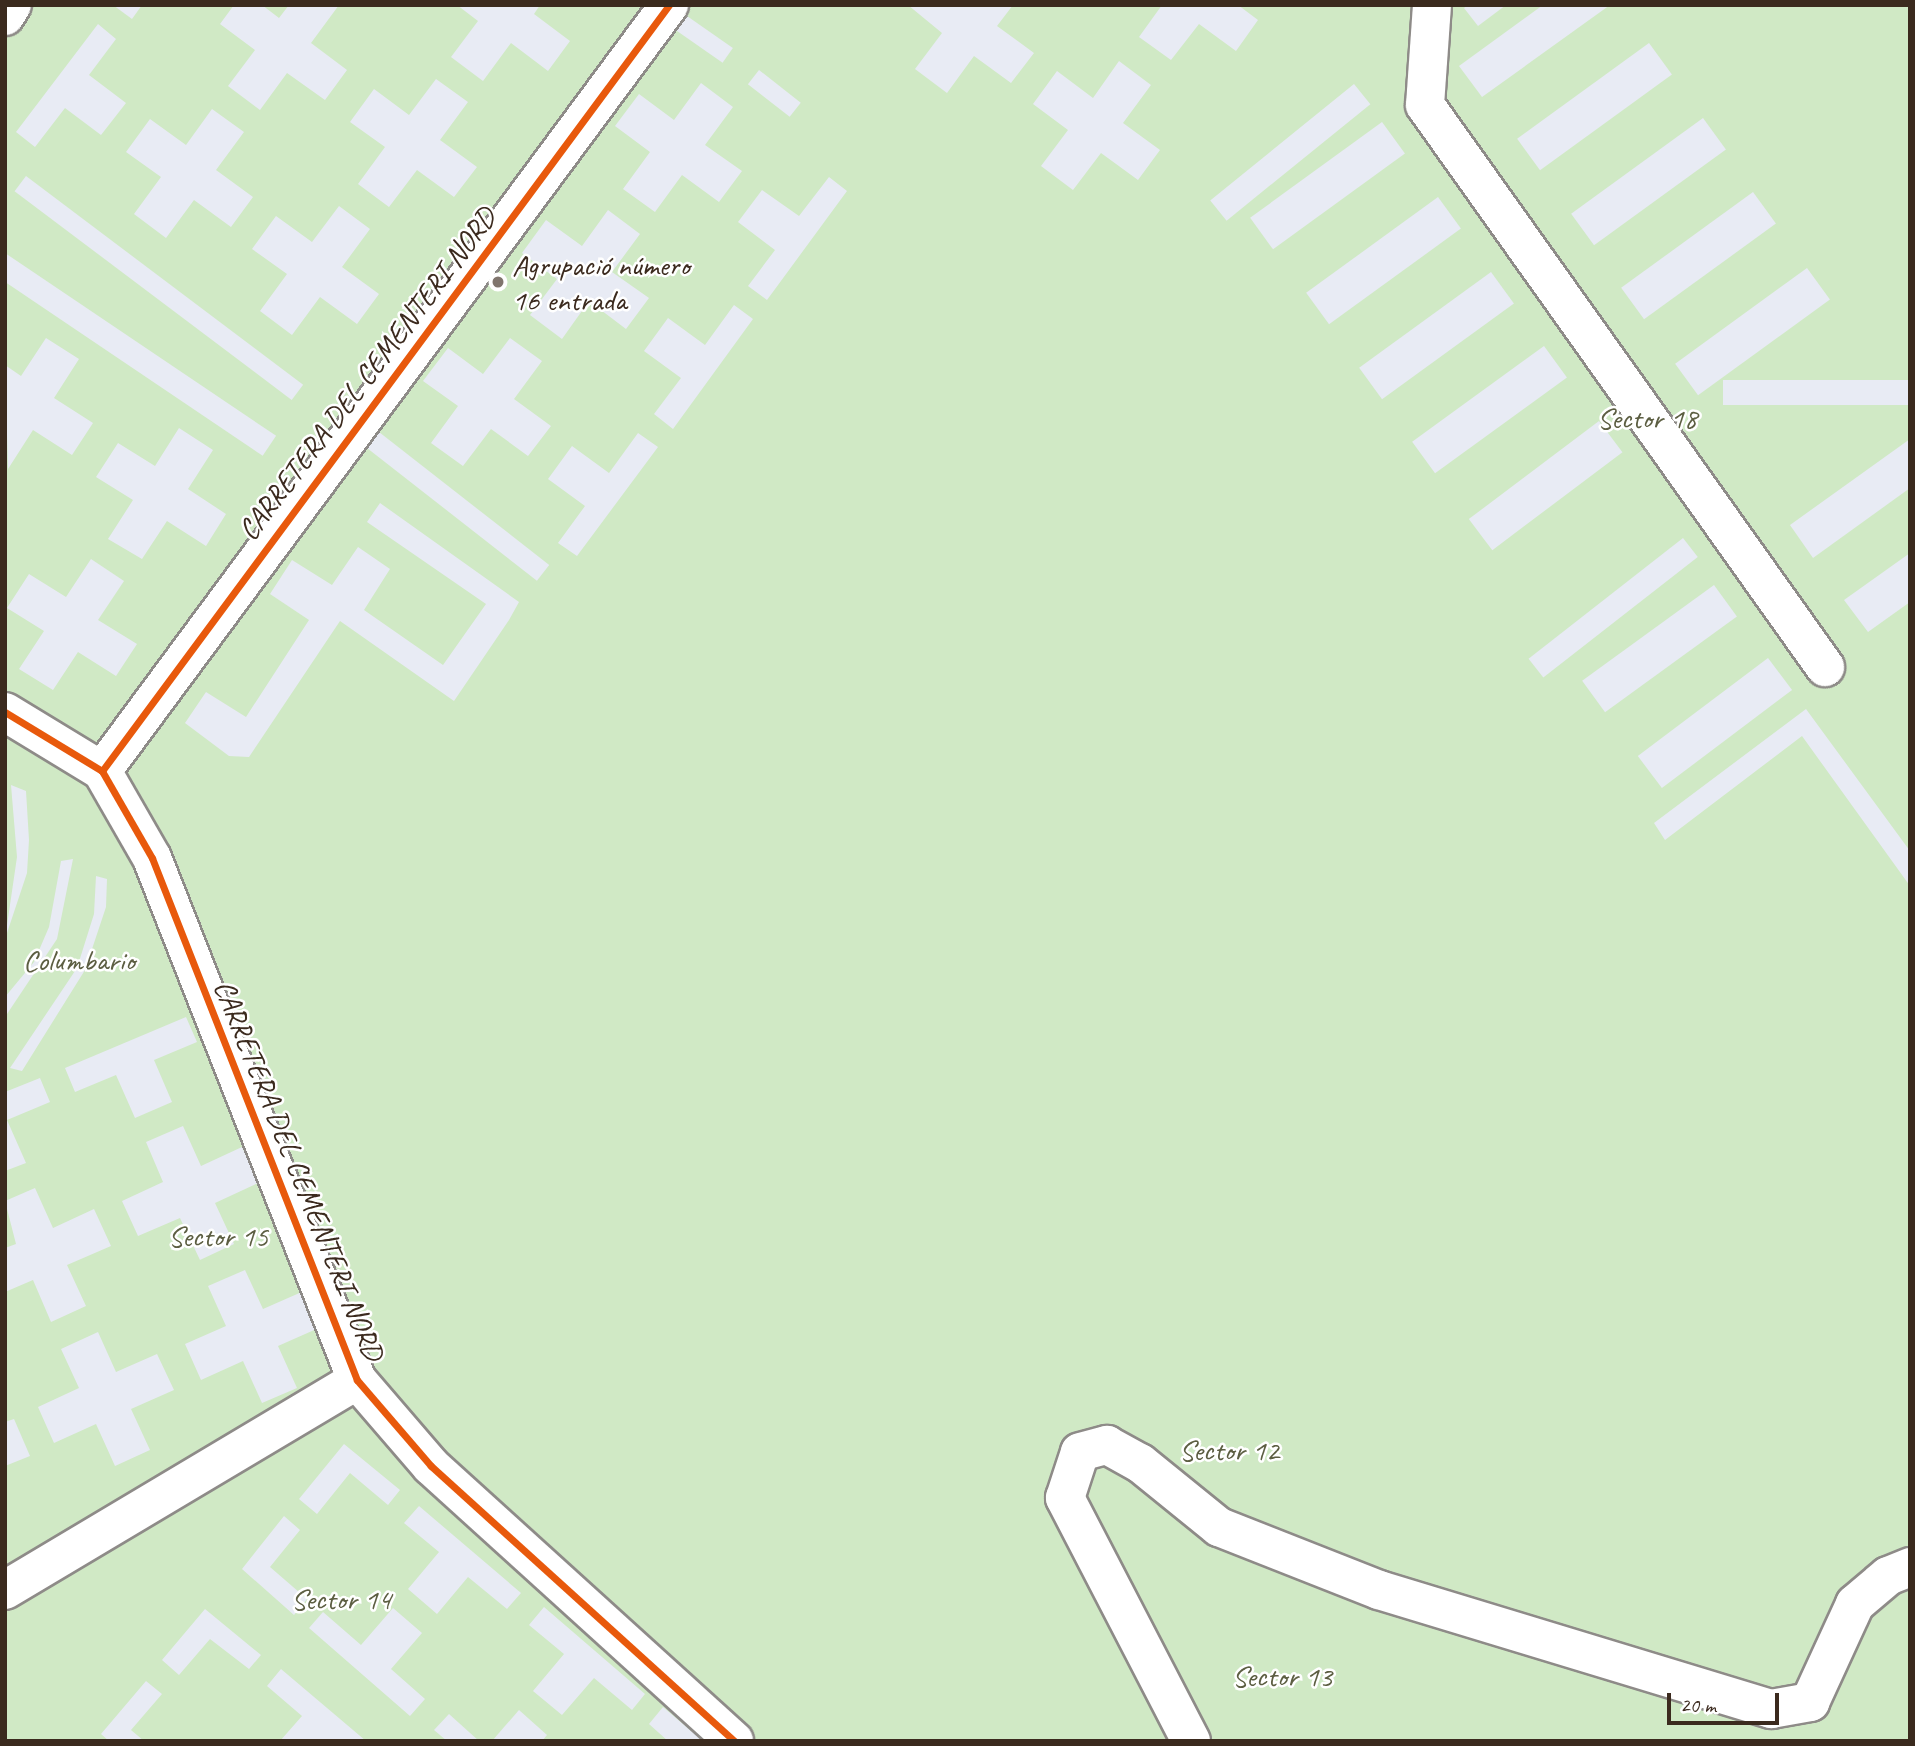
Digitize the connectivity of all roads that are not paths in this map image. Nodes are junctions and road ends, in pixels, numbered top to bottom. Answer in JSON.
{"nodes":[{"id":1,"x":12,"y":5,"type":"edge"},
{"id":2,"x":669,"y":5,"type":"edge"},
{"id":3,"x":1432,"y":5,"type":"edge"},
{"id":4,"x":5,"y":16,"type":"edge"},
{"id":5,"x":1825,"y":667,"type":"dead end"},
{"id":6,"x":5,"y":712,"type":"edge"},
{"id":7,"x":102,"y":771,"type":"junction"},
{"id":8,"x":357,"y":1380,"type":"junction"},
{"id":9,"x":1910,"y":1567,"type":"edge"},
{"id":10,"x":5,"y":1590,"type":"edge"},
{"id":11,"x":734,"y":1741,"type":"edge"},
{"id":12,"x":1191,"y":1741,"type":"edge"}],
"edges":[{"from":1,"to":4,"type":"street"},
{"from":2,"to":7,"type":"street","name":"CARRETERA DEL CEMENTERI NORD"},
{"from":3,"to":5,"type":"street"},
{"from":6,"to":7,"type":"street","name":"CARRETERA DEL CEMENTERI NORD"},
{"from":7,"to":8,"type":"street","name":"CARRETERA DEL CEMENTERI NORD"},
{"from":8,"to":10,"type":"street","name":"CARRETERA DEL CEMENTERI NORD"},
{"from":8,"to":11,"type":"street","name":"CARRETERA DEL CEMENTERI NORD"},
{"from":9,"to":12,"type":"street"}]}
